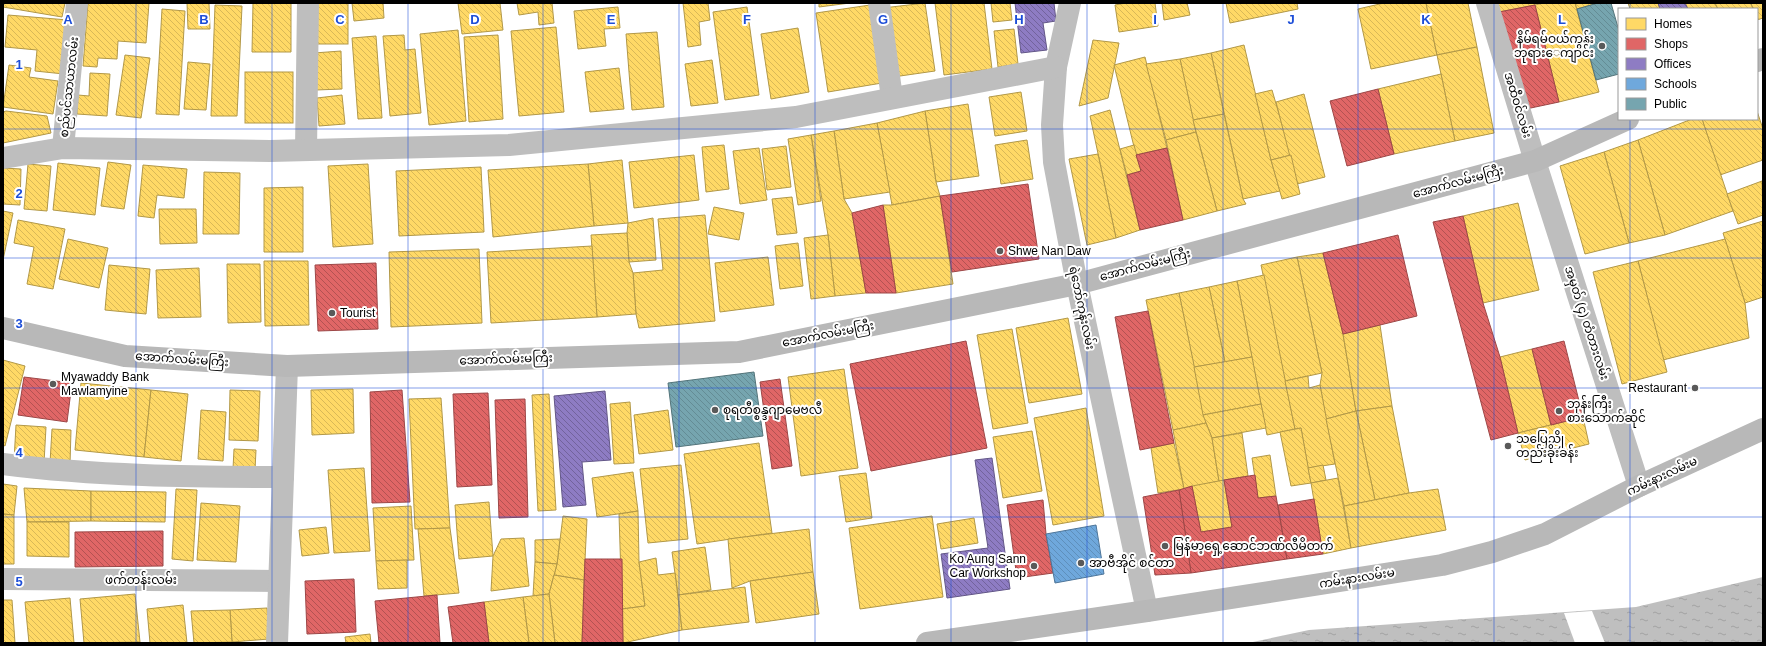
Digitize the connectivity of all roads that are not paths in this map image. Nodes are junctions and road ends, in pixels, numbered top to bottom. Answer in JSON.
{"nodes":[{"id":1,"x":77,"y":3,"type":"edge"},
{"id":2,"x":308,"y":3,"type":"edge"},
{"id":3,"x":879,"y":3,"type":"edge"},
{"id":4,"x":1070,"y":3,"type":"edge"},
{"id":5,"x":1487,"y":3,"type":"edge"},
{"id":6,"x":1056,"y":67,"type":"junction"},
{"id":7,"x":892,"y":98,"type":"junction"},
{"id":8,"x":1626,"y":120,"type":"edge"},
{"id":9,"x":63,"y":148,"type":"junction"},
{"id":10,"x":306,"y":150,"type":"junction"},
{"id":11,"x":3,"y":158,"type":"edge"},
{"id":12,"x":1535,"y":161,"type":"junction"},
{"id":13,"x":1077,"y":284,"type":"junction"},
{"id":14,"x":3,"y":328,"type":"edge"},
{"id":15,"x":287,"y":366,"type":"junction"},
{"id":16,"x":1763,"y":429,"type":"edge"},
{"id":17,"x":3,"y":464,"type":"edge"},
{"id":18,"x":283,"y":477,"type":"junction"},
{"id":19,"x":1639,"y":486,"type":"junction"},
{"id":20,"x":3,"y":578,"type":"edge"},
{"id":21,"x":279,"y":581,"type":"junction"},
{"id":22,"x":1147,"y":611,"type":"junction"},
{"id":23,"x":277,"y":643,"type":"edge"},
{"id":24,"x":927,"y":643,"type":"edge"}],
"edges":[{"from":1,"to":9,"type":"street","name":"စည်ပင်သာယာလမ်း"},
{"from":2,"to":10,"type":"street"},
{"from":3,"to":7,"type":"street"},
{"from":4,"to":6,"type":"street","name":"ရဲဘော်ကုန်းလမ်း"},
{"from":5,"to":12,"type":"street","name":"အထီဝင်လမ်း"},
{"from":6,"to":7,"type":"street"},
{"from":6,"to":13,"type":"street","name":"ရဲဘော်ကုန်းလမ်း"},
{"from":7,"to":10,"type":"street"},
{"from":8,"to":12,"type":"main road","name":"အောက်လမ်းမကြီး"},
{"from":9,"to":10,"type":"street"},
{"from":9,"to":11,"type":"street"},
{"from":12,"to":13,"type":"main road","name":"အောက်လမ်းမကြီး"},
{"from":12,"to":19,"type":"street","name":"အမှတ် (၄) တံတားလမ်း"},
{"from":13,"to":15,"type":"main road","name":"အောက်လမ်းမကြီး"},
{"from":13,"to":22,"type":"street","name":"ရဲဘော်ကုန်းလမ်း"},
{"from":14,"to":15,"type":"main road","name":"အောက်လမ်းမကြီး"},
{"from":15,"to":18,"type":"street"},
{"from":16,"to":19,"type":"main road","name":"ကမ်းနားလမ်းမ"},
{"from":17,"to":18,"type":"street"},
{"from":18,"to":21,"type":"street"},
{"from":19,"to":22,"type":"main road","name":"ကမ်းနားလမ်းမ"},
{"from":20,"to":21,"type":"street","name":"ဖက်တန်းလမ်း"},
{"from":21,"to":23,"type":"street"},
{"from":22,"to":24,"type":"main road","name":"ကမ်းနားလမ်းမ"}]}
